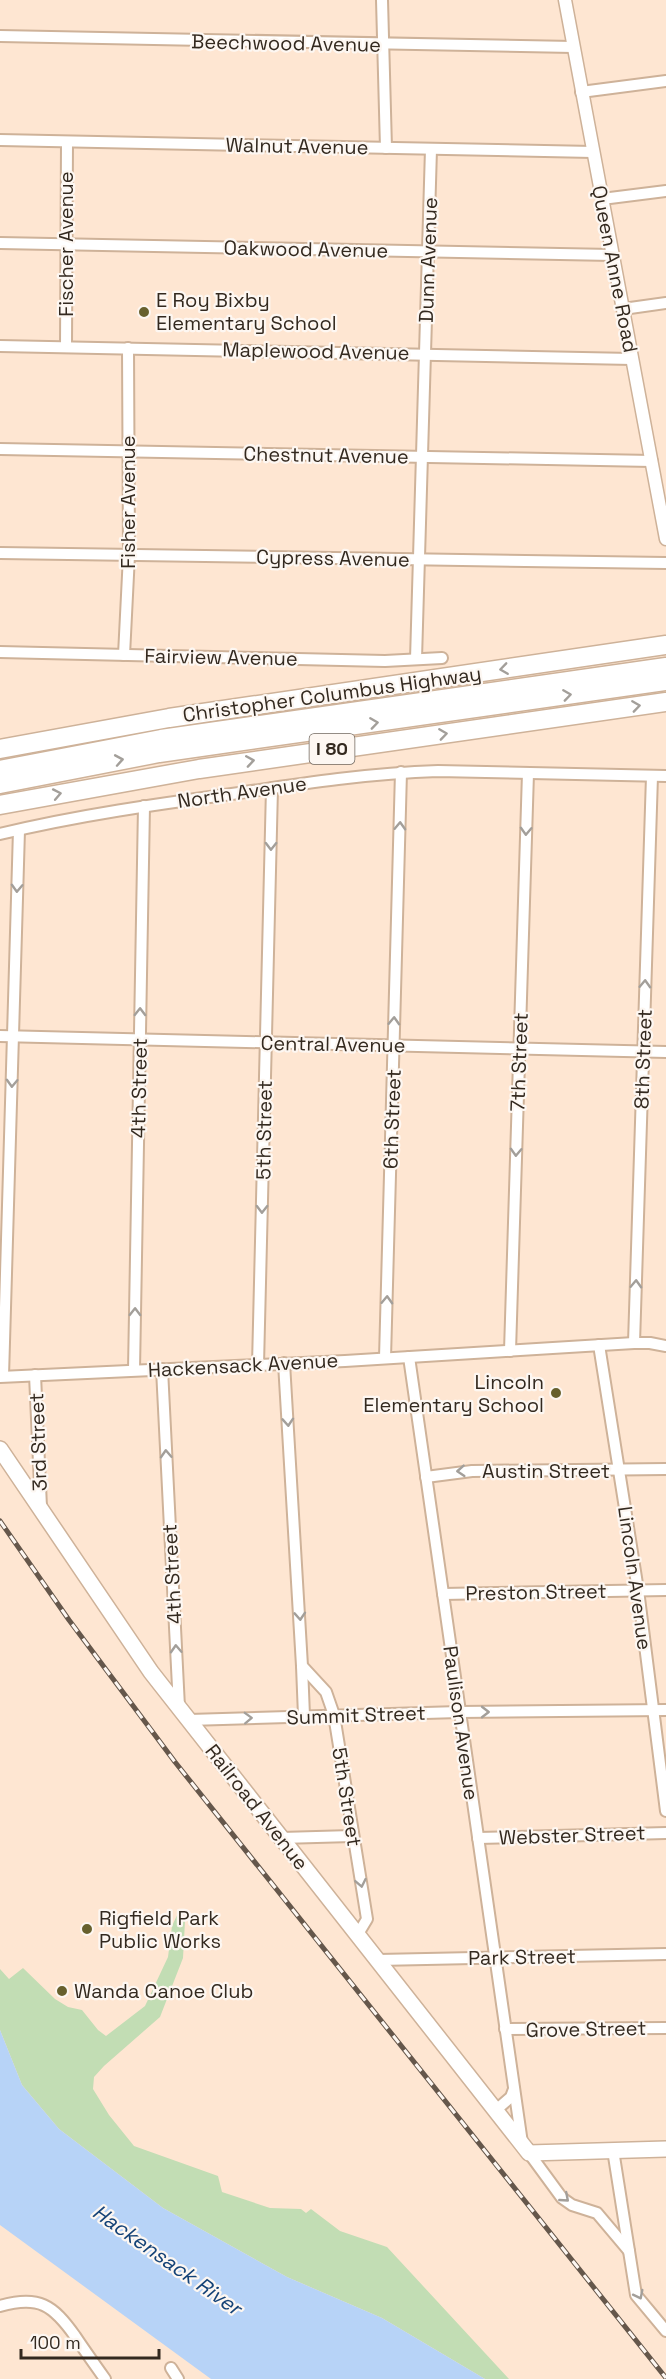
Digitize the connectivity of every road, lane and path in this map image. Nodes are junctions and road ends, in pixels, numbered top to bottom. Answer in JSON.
{"nodes":[{"id":1,"x":382,"y":0,"type":"edge"},
{"id":2,"x":565,"y":0,"type":"edge"},
{"id":3,"x":0,"y":36,"type":"edge"},
{"id":4,"x":383,"y":45,"type":"junction"},
{"id":5,"x":573,"y":47,"type":"junction"},
{"id":6,"x":666,"y":72,"type":"edge"},
{"id":7,"x":666,"y":81,"type":"edge"},
{"id":8,"x":582,"y":92,"type":"junction"},
{"id":9,"x":0,"y":140,"type":"edge"},
{"id":10,"x":67,"y":142,"type":"junction"},
{"id":11,"x":386,"y":148,"type":"junction"},
{"id":12,"x":431,"y":149,"type":"junction"},
{"id":13,"x":593,"y":152,"type":"junction"},
{"id":14,"x":666,"y":192,"type":"edge"},
{"id":15,"x":602,"y":199,"type":"junction"},
{"id":16,"x":0,"y":243,"type":"edge"},
{"id":17,"x":66,"y":244,"type":"junction"},
{"id":18,"x":430,"y":252,"type":"junction"},
{"id":19,"x":612,"y":255,"type":"junction"},
{"id":20,"x":666,"y":303,"type":"edge"},
{"id":21,"x":623,"y":309,"type":"junction"},
{"id":22,"x":0,"y":346,"type":"edge"},
{"id":23,"x":66,"y":347,"type":"junction"},
{"id":24,"x":128,"y":348,"type":"junction"},
{"id":25,"x":424,"y":353,"type":"junction"},
{"id":26,"x":632,"y":359,"type":"junction"},
{"id":27,"x":0,"y":449,"type":"edge"},
{"id":28,"x":128,"y":452,"type":"junction"},
{"id":29,"x":421,"y":456,"type":"junction"},
{"id":30,"x":651,"y":461,"type":"junction"},
{"id":31,"x":666,"y":535,"type":"edge"},
{"id":32,"x":0,"y":553,"type":"edge"},
{"id":33,"x":129,"y":555,"type":"junction"},
{"id":34,"x":420,"y":560,"type":"junction"},
{"id":35,"x":666,"y":564,"type":"edge"},
{"id":36,"x":666,"y":645,"type":"edge"},
{"id":37,"x":0,"y":652,"type":"edge"},
{"id":38,"x":124,"y":655,"type":"junction"},
{"id":39,"x":442,"y":658,"type":"dead end"},
{"id":40,"x":416,"y":659,"type":"junction"},
{"id":41,"x":666,"y":667,"type":"edge"},
{"id":42,"x":666,"y":681,"type":"edge"},
{"id":43,"x":666,"y":702,"type":"edge"},
{"id":44,"x":0,"y":749,"type":"edge"},
{"id":45,"x":0,"y":770,"type":"edge"},
{"id":46,"x":401,"y":772,"type":"junction"},
{"id":47,"x":528,"y":773,"type":"junction"},
{"id":48,"x":652,"y":776,"type":"junction"},
{"id":49,"x":666,"y":776,"type":"edge"},
{"id":50,"x":0,"y":784,"type":"edge"},
{"id":51,"x":272,"y":788,"type":"junction"},
{"id":52,"x":0,"y":806,"type":"edge"},
{"id":53,"x":144,"y":806,"type":"junction"},
{"id":54,"x":19,"y":830,"type":"junction"},
{"id":55,"x":0,"y":834,"type":"edge"},
{"id":56,"x":0,"y":1036,"type":"edge"},
{"id":57,"x":13,"y":1036,"type":"junction"},
{"id":58,"x":140,"y":1039,"type":"junction"},
{"id":59,"x":266,"y":1042,"type":"junction"},
{"id":60,"x":394,"y":1046,"type":"junction"},
{"id":61,"x":519,"y":1049,"type":"junction"},
{"id":62,"x":643,"y":1051,"type":"junction"},
{"id":63,"x":666,"y":1052,"type":"edge"},
{"id":64,"x":634,"y":1343,"type":"junction"},
{"id":65,"x":599,"y":1345,"type":"junction"},
{"id":66,"x":666,"y":1346,"type":"edge"},
{"id":67,"x":510,"y":1351,"type":"junction"},
{"id":68,"x":409,"y":1357,"type":"junction"},
{"id":69,"x":385,"y":1358,"type":"junction"},
{"id":70,"x":284,"y":1363,"type":"junction"},
{"id":71,"x":258,"y":1365,"type":"junction"},
{"id":72,"x":162,"y":1369,"type":"junction"},
{"id":73,"x":134,"y":1371,"type":"junction"},
{"id":74,"x":35,"y":1375,"type":"junction"},
{"id":75,"x":2,"y":1376,"type":"edge"},
{"id":76,"x":0,"y":1449,"type":"edge"},
{"id":77,"x":666,"y":1470,"type":"edge"},
{"id":78,"x":619,"y":1471,"type":"junction"},
{"id":79,"x":426,"y":1477,"type":"junction"},
{"id":80,"x":41,"y":1509,"type":"junction"},
{"id":81,"x":638,"y":1590,"type":"junction"},
{"id":82,"x":666,"y":1590,"type":"edge"},
{"id":83,"x":443,"y":1594,"type":"junction"},
{"id":84,"x":302,"y":1666,"type":"junction"},
{"id":85,"x":179,"y":1708,"type":"junction"},
{"id":86,"x":666,"y":1710,"type":"edge"},
{"id":87,"x":653,"y":1711,"type":"junction"},
{"id":88,"x":459,"y":1712,"type":"junction"},
{"id":89,"x":334,"y":1715,"type":"junction"},
{"id":90,"x":304,"y":1716,"type":"junction"},
{"id":91,"x":189,"y":1720,"type":"junction"},
{"id":92,"x":666,"y":1811,"type":"edge"},
{"id":93,"x":666,"y":1833,"type":"edge"},
{"id":94,"x":352,"y":1836,"type":"junction"},
{"id":95,"x":281,"y":1838,"type":"junction"},
{"id":96,"x":478,"y":1838,"type":"junction"},
{"id":97,"x":358,"y":1934,"type":"junction"},
{"id":98,"x":666,"y":1954,"type":"edge"},
{"id":99,"x":495,"y":1958,"type":"junction"},
{"id":100,"x":378,"y":1960,"type":"junction"},
{"id":101,"x":666,"y":2028,"type":"edge"},
{"id":102,"x":505,"y":2029,"type":"junction"},
{"id":103,"x":514,"y":2089,"type":"junction"},
{"id":104,"x":516,"y":2101,"type":"junction"},
{"id":105,"x":499,"y":2113,"type":"junction"},
{"id":106,"x":526,"y":2148,"type":"junction"},
{"id":107,"x":666,"y":2149,"type":"edge"},
{"id":108,"x":613,"y":2150,"type":"junction"},
{"id":109,"x":629,"y":2252,"type":"junction"},
{"id":110,"x":0,"y":2306,"type":"edge"},
{"id":111,"x":666,"y":2331,"type":"edge"},
{"id":112,"x":171,"y":2368,"type":"dead end"},
{"id":113,"x":105,"y":2379,"type":"edge"},
{"id":114,"x":178,"y":2379,"type":"edge"}],
"edges":[{"from":1,"to":4,"type":"street"},
{"from":2,"to":5,"type":"street","name":"Queen Anne Road"},
{"from":3,"to":4,"type":"street","name":"Beechwood Avenue"},
{"from":4,"to":5,"type":"street","name":"Beechwood Avenue"},
{"from":4,"to":11,"type":"street"},
{"from":5,"to":8,"type":"street","name":"Queen Anne Road"},
{"from":6,"to":7,"type":"street"},
{"from":7,"to":8,"type":"street"},
{"from":8,"to":13,"type":"street","name":"Queen Anne Road"},
{"from":9,"to":10,"type":"street","name":"Walnut Avenue"},
{"from":10,"to":11,"type":"street","name":"Walnut Avenue"},
{"from":10,"to":17,"type":"street","name":"Fischer Avenue"},
{"from":11,"to":12,"type":"street","name":"Walnut Avenue"},
{"from":12,"to":13,"type":"street","name":"Walnut Avenue"},
{"from":12,"to":18,"type":"street","name":"Dunn Avenue"},
{"from":13,"to":15,"type":"street","name":"Queen Anne Road"},
{"from":14,"to":15,"type":"street"},
{"from":15,"to":19,"type":"street","name":"Queen Anne Road"},
{"from":16,"to":17,"type":"street","name":"Oakwood Avenue"},
{"from":17,"to":18,"type":"street","name":"Oakwood Avenue"},
{"from":17,"to":23,"type":"street","name":"Fischer Avenue"},
{"from":18,"to":19,"type":"street","name":"Oakwood Avenue"},
{"from":18,"to":25,"type":"street","name":"Dunn Avenue"},
{"from":19,"to":21,"type":"street","name":"Queen Anne Road"},
{"from":20,"to":21,"type":"street"},
{"from":21,"to":26,"type":"street","name":"Queen Anne Road"},
{"from":22,"to":23,"type":"street","name":"Maplewood Avenue"},
{"from":23,"to":24,"type":"street","name":"Maplewood Avenue"},
{"from":24,"to":25,"type":"street","name":"Maplewood Avenue"},
{"from":24,"to":28,"type":"street","name":"Fisher Avenue"},
{"from":25,"to":26,"type":"street","name":"Maplewood Avenue"},
{"from":25,"to":29,"type":"street","name":"Dunn Avenue"},
{"from":26,"to":30,"type":"street","name":"Queen Anne Road"},
{"from":27,"to":28,"type":"street","name":"Chestnut Avenue"},
{"from":28,"to":29,"type":"street","name":"Chestnut Avenue"},
{"from":28,"to":33,"type":"street","name":"Fisher Avenue"},
{"from":29,"to":30,"type":"street","name":"Chestnut Avenue"},
{"from":29,"to":34,"type":"street","name":"Dunn Avenue"},
{"from":30,"to":31,"type":"street","name":"Queen Anne Road"},
{"from":32,"to":33,"type":"street","name":"Cypress Avenue"},
{"from":33,"to":34,"type":"street","name":"Cypress Avenue"},
{"from":33,"to":38,"type":"street","name":"Fisher Avenue"},
{"from":34,"to":35,"type":"street","name":"Cypress Avenue"},
{"from":34,"to":40,"type":"street","name":"Dunn Avenue"},
{"from":36,"to":44,"type":"highway","name":"Christopher Columbus Highway","one_way":true},
{"from":37,"to":38,"type":"street","name":"Fairview Avenue"},
{"from":38,"to":40,"type":"street","name":"Fairview Avenue"},
{"from":39,"to":40,"type":"street","name":"Fairview Avenue"},
{"from":41,"to":45,"type":"highway","name":"Christopher Columbus Highway","number":"I 80"},
{"from":50,"to":42,"type":"highway","name":"Christopher Columbus Highway","number":"I 80","one_way":true},
{"from":52,"to":43,"type":"highway","number":"I 80","one_way":true},
{"from":46,"to":47,"type":"street","name":"North Avenue"},
{"from":46,"to":51,"type":"street","name":"North Avenue"},
{"from":60,"to":46,"type":"street","name":"6th Street","one_way":true},
{"from":47,"to":48,"type":"street","name":"North Avenue"},
{"from":47,"to":61,"type":"street","name":"7th Street","one_way":true},
{"from":48,"to":49,"type":"street","name":"North Avenue"},
{"from":62,"to":48,"type":"street","name":"8th Street","one_way":true},
{"from":51,"to":53,"type":"street","name":"North Avenue"},
{"from":51,"to":59,"type":"street","name":"5th Street","one_way":true},
{"from":53,"to":54,"type":"street","name":"North Avenue"},
{"from":58,"to":53,"type":"street","name":"4th Street","one_way":true},
{"from":54,"to":55,"type":"street","name":"North Avenue"},
{"from":54,"to":57,"type":"street","name":"3rd Street","one_way":true},
{"from":56,"to":57,"type":"street","name":"Central Avenue"},
{"from":57,"to":58,"type":"street","name":"Central Avenue"},
{"from":57,"to":75,"type":"street","name":"3rd Street","one_way":true},
{"from":58,"to":59,"type":"street","name":"Central Avenue"},
{"from":73,"to":58,"type":"street","name":"4th Street","one_way":true},
{"from":59,"to":60,"type":"street","name":"Central Avenue"},
{"from":59,"to":71,"type":"street","name":"5th Street","one_way":true},
{"from":60,"to":61,"type":"street","name":"Central Avenue"},
{"from":69,"to":60,"type":"street","name":"6th Street","one_way":true},
{"from":61,"to":62,"type":"street","name":"Central Avenue"},
{"from":61,"to":67,"type":"street","name":"7th Street","one_way":true},
{"from":62,"to":63,"type":"street","name":"Central Avenue"},
{"from":64,"to":62,"type":"street","name":"8th Street","one_way":true},
{"from":64,"to":65,"type":"street","name":"Hackensack Avenue"},
{"from":64,"to":66,"type":"street","name":"Hackensack Avenue"},
{"from":65,"to":67,"type":"street","name":"Hackensack Avenue"},
{"from":65,"to":78,"type":"street","name":"Lincoln Avenue"},
{"from":67,"to":68,"type":"street","name":"Hackensack Avenue"},
{"from":68,"to":69,"type":"street","name":"Hackensack Avenue"},
{"from":68,"to":79,"type":"street","name":"Paulison Avenue"},
{"from":69,"to":70,"type":"street","name":"Hackensack Avenue"},
{"from":70,"to":71,"type":"street","name":"Hackensack Avenue"},
{"from":70,"to":84,"type":"street","one_way":true},
{"from":71,"to":72,"type":"street","name":"Hackensack Avenue"},
{"from":72,"to":73,"type":"street","name":"Hackensack Avenue"},
{"from":85,"to":72,"type":"street","name":"4th Street","one_way":true},
{"from":73,"to":74,"type":"street","name":"Hackensack Avenue"},
{"from":74,"to":75,"type":"street","name":"Hackensack Avenue"},
{"from":74,"to":80,"type":"street","name":"3rd Street"},
{"from":76,"to":80,"type":"main road","name":"Railroad Avenue"},
{"from":77,"to":78,"type":"street","name":"Austin Street"},
{"from":78,"to":79,"type":"street","name":"Austin Street","one_way":true},
{"from":78,"to":81,"type":"street","name":"Lincoln Avenue"},
{"from":79,"to":83,"type":"street","name":"Paulison Avenue"},
{"from":80,"to":85,"type":"main road","name":"Railroad Avenue"},
{"from":81,"to":82,"type":"street","name":"Preston Street"},
{"from":81,"to":83,"type":"street","name":"Preston Street"},
{"from":81,"to":87,"type":"street","name":"Lincoln Avenue"},
{"from":83,"to":88,"type":"street","name":"Paulison Avenue"},
{"from":84,"to":89,"type":"street","name":"5th Street"},
{"from":84,"to":90,"type":"street"},
{"from":85,"to":91,"type":"main road","name":"Railroad Avenue"},
{"from":86,"to":87,"type":"street","name":"Summit Street"},
{"from":88,"to":87,"type":"street","name":"Summit Street","one_way":true},
{"from":87,"to":92,"type":"street","name":"Lincoln Avenue"},
{"from":88,"to":89,"type":"street","name":"Summit Street"},
{"from":88,"to":96,"type":"street","name":"Paulison Avenue"},
{"from":89,"to":90,"type":"street","name":"Summit Street"},
{"from":89,"to":94,"type":"street","name":"5th Street"},
{"from":91,"to":90,"type":"street","name":"Summit Street","one_way":true},
{"from":91,"to":95,"type":"main road","name":"Railroad Avenue"},
{"from":93,"to":96,"type":"street","name":"Webster Street"},
{"from":94,"to":95,"type":"street"},
{"from":94,"to":97,"type":"street","name":"5th Street","one_way":true},
{"from":95,"to":97,"type":"main road","name":"Railroad Avenue"},
{"from":96,"to":99,"type":"street","name":"Paulison Avenue"},
{"from":97,"to":100,"type":"main road","name":"Railroad Avenue"},
{"from":98,"to":99,"type":"street","name":"Park Street"},
{"from":99,"to":100,"type":"street","name":"Park Street"},
{"from":99,"to":102,"type":"street","name":"Paulison Avenue"},
{"from":100,"to":105,"type":"main road","name":"Railroad Avenue"},
{"from":101,"to":102,"type":"street","name":"Grove Street"},
{"from":102,"to":103,"type":"street","name":"Paulison Avenue"},
{"from":103,"to":104,"type":"street","name":"Paulison Avenue"},
{"from":103,"to":105,"type":"street"},
{"from":104,"to":105,"type":"street"},
{"from":104,"to":106,"type":"street","name":"Paulison Avenue"},
{"from":105,"to":106,"type":"main road","name":"Railroad Avenue"},
{"from":106,"to":108,"type":"main road"},
{"from":106,"to":109,"type":"street","one_way":true},
{"from":107,"to":108,"type":"main road"},
{"from":108,"to":109,"type":"street"},
{"from":109,"to":111,"type":"street","one_way":true},
{"from":110,"to":113,"type":"street"},
{"from":112,"to":114,"type":"street"}]}
